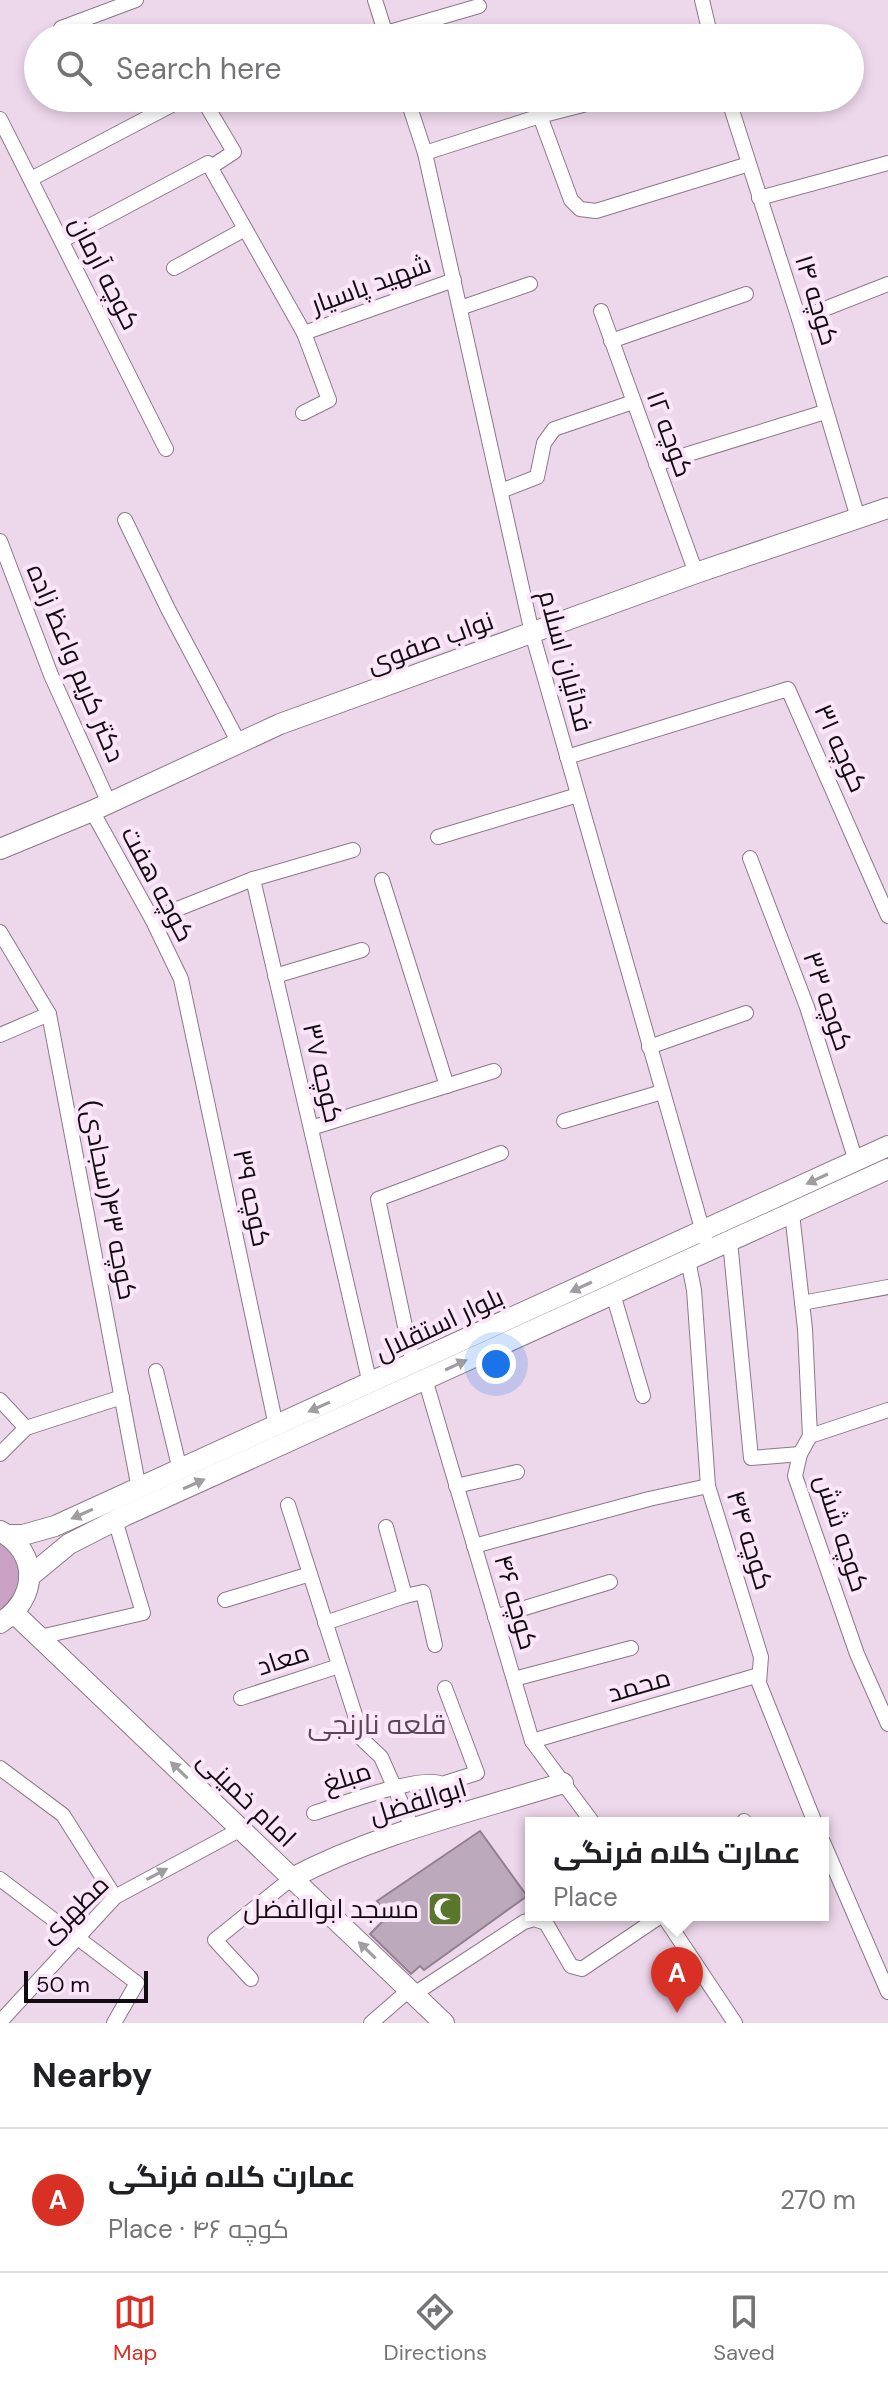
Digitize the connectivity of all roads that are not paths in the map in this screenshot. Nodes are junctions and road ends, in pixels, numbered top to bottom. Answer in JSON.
{"nodes":[{"id":1,"x":136,"y":0,"type":"edge"},
{"id":2,"x":375,"y":0,"type":"edge"},
{"id":3,"x":702,"y":0,"type":"edge"},
{"id":4,"x":479,"y":6,"type":"dead end"},
{"id":5,"x":72,"y":24,"type":"edge"},
{"id":6,"x":382,"y":24,"type":"edge"},
{"id":7,"x":423,"y":24,"type":"edge"},
{"id":8,"x":708,"y":24,"type":"edge"},
{"id":9,"x":158,"y":112,"type":"edge"},
{"id":10,"x":210,"y":112,"type":"edge"},
{"id":11,"x":412,"y":112,"type":"edge"},
{"id":12,"x":556,"y":112,"type":"edge"},
{"id":13,"x":732,"y":112,"type":"edge"},
{"id":14,"x":540,"y":116,"type":"junction"},
{"id":15,"x":0,"y":119,"type":"edge"},
{"id":16,"x":5,"y":143,"type":"edge"},
{"id":17,"x":425,"y":153,"type":"junction"},
{"id":18,"x":888,"y":163,"type":"edge"},
{"id":19,"x":749,"y":164,"type":"junction"},
{"id":20,"x":211,"y":167,"type":"junction"},
{"id":21,"x":31,"y":179,"type":"junction"},
{"id":22,"x":759,"y":198,"type":"junction"},
{"id":23,"x":245,"y":229,"type":"junction"},
{"id":24,"x":63,"y":240,"type":"junction"},
{"id":25,"x":174,"y":268,"type":"dead end"},
{"id":26,"x":454,"y":280,"type":"junction"},
{"id":27,"x":530,"y":284,"type":"dead end"},
{"id":28,"x":888,"y":284,"type":"edge"},
{"id":29,"x":746,"y":294,"type":"dead end"},
{"id":30,"x":460,"y":308,"type":"junction"},
{"id":31,"x":601,"y":311,"type":"dead end"},
{"id":32,"x":799,"y":319,"type":"junction"},
{"id":33,"x":304,"y":333,"type":"junction"},
{"id":34,"x":611,"y":341,"type":"junction"},
{"id":35,"x":633,"y":402,"type":"junction"},
{"id":36,"x":825,"y":412,"type":"junction"},
{"id":37,"x":303,"y":413,"type":"dead end"},
{"id":38,"x":166,"y":449,"type":"dead end"},
{"id":39,"x":656,"y":464,"type":"junction"},
{"id":40,"x":501,"y":491,"type":"junction"},
{"id":41,"x":888,"y":508,"type":"edge"},
{"id":42,"x":858,"y":518,"type":"junction"},
{"id":43,"x":125,"y":520,"type":"dead end"},
{"id":44,"x":0,"y":541,"type":"edge"},
{"id":45,"x":3,"y":561,"type":"edge"},
{"id":46,"x":696,"y":573,"type":"junction"},
{"id":47,"x":532,"y":633,"type":"junction"},
{"id":48,"x":239,"y":743,"type":"junction"},
{"id":49,"x":567,"y":757,"type":"junction"},
{"id":50,"x":578,"y":795,"type":"junction"},
{"id":51,"x":100,"y":807,"type":"junction"},
{"id":52,"x":438,"y":837,"type":"dead end"},
{"id":53,"x":0,"y":849,"type":"edge"},
{"id":54,"x":353,"y":850,"type":"dead end"},
{"id":55,"x":750,"y":858,"type":"dead end"},
{"id":56,"x":253,"y":879,"type":"junction"},
{"id":57,"x":382,"y":880,"type":"dead end"},
{"id":58,"x":888,"y":916,"type":"edge"},
{"id":59,"x":152,"y":919,"type":"junction"},
{"id":60,"x":0,"y":932,"type":"edge"},
{"id":61,"x":362,"y":950,"type":"dead end"},
{"id":62,"x":275,"y":976,"type":"junction"},
{"id":63,"x":181,"y":979,"type":"joint"},
{"id":64,"x":746,"y":1013,"type":"dead end"},
{"id":65,"x":49,"y":1014,"type":"junction"},
{"id":66,"x":0,"y":1035,"type":"edge"},
{"id":67,"x":649,"y":1047,"type":"junction"},
{"id":68,"x":494,"y":1071,"type":"dead end"},
{"id":69,"x":447,"y":1086,"type":"junction"},
{"id":70,"x":662,"y":1092,"type":"junction"},
{"id":71,"x":564,"y":1121,"type":"dead end"},
{"id":72,"x":311,"y":1128,"type":"junction"},
{"id":73,"x":888,"y":1146,"type":"edge"},
{"id":74,"x":501,"y":1153,"type":"dead end"},
{"id":75,"x":856,"y":1161,"type":"junction"},
{"id":76,"x":888,"y":1169,"type":"edge"},
{"id":77,"x":792,"y":1213,"type":"junction"},
{"id":78,"x":705,"y":1241,"type":"junction"},
{"id":79,"x":730,"y":1241,"type":"junction"},
{"id":80,"x":688,"y":1260,"type":"junction"},
{"id":81,"x":888,"y":1287,"type":"edge"},
{"id":82,"x":613,"y":1294,"type":"junction"},
{"id":83,"x":802,"y":1303,"type":"junction"},
{"id":84,"x":156,"y":1371,"type":"dead end"},
{"id":85,"x":419,"y":1372,"type":"junction"},
{"id":86,"x":370,"y":1384,"type":"junction"},
{"id":87,"x":643,"y":1396,"type":"dead end"},
{"id":88,"x":122,"y":1397,"type":"junction"},
{"id":89,"x":0,"y":1400,"type":"edge"},
{"id":90,"x":888,"y":1410,"type":"edge"},
{"id":91,"x":276,"y":1426,"type":"junction"},
{"id":92,"x":26,"y":1428,"type":"junction"},
{"id":93,"x":810,"y":1436,"type":"junction"},
{"id":94,"x":0,"y":1454,"type":"edge"},
{"id":95,"x":800,"y":1454,"type":"junction"},
{"id":96,"x":180,"y":1470,"type":"junction"},
{"id":97,"x":517,"y":1472,"type":"dead end"},
{"id":98,"x":456,"y":1486,"type":"junction"},
{"id":99,"x":708,"y":1486,"type":"junction"},
{"id":100,"x":139,"y":1489,"type":"junction"},
{"id":101,"x":288,"y":1505,"type":"dead end"},
{"id":102,"x":115,"y":1520,"type":"junction"},
{"id":103,"x":386,"y":1527,"type":"dead end"},
{"id":104,"x":4,"y":1533,"type":"edge"},
{"id":105,"x":474,"y":1546,"type":"junction"},
{"id":106,"x":310,"y":1574,"type":"junction"},
{"id":107,"x":29,"y":1577,"type":"junction"},
{"id":108,"x":610,"y":1582,"type":"dead end"},
{"id":109,"x":405,"y":1596,"type":"junction"},
{"id":110,"x":225,"y":1600,"type":"dead end"},
{"id":111,"x":495,"y":1617,"type":"junction"},
{"id":112,"x":7,"y":1618,"type":"edge"},
{"id":113,"x":325,"y":1623,"type":"junction"},
{"id":114,"x":40,"y":1637,"type":"junction"},
{"id":115,"x":435,"y":1645,"type":"dead end"},
{"id":116,"x":631,"y":1648,"type":"dead end"},
{"id":117,"x":339,"y":1666,"type":"junction"},
{"id":118,"x":759,"y":1675,"type":"junction"},
{"id":119,"x":514,"y":1679,"type":"junction"},
{"id":120,"x":445,"y":1688,"type":"dead end"},
{"id":121,"x":241,"y":1698,"type":"dead end"},
{"id":122,"x":888,"y":1724,"type":"edge"},
{"id":123,"x":532,"y":1741,"type":"junction"},
{"id":124,"x":0,"y":1768,"type":"edge"},
{"id":125,"x":563,"y":1783,"type":"junction"},
{"id":126,"x":394,"y":1788,"type":"junction"},
{"id":127,"x":314,"y":1813,"type":"dead end"},
{"id":128,"x":588,"y":1817,"type":"edge"},
{"id":129,"x":813,"y":1817,"type":"edge"},
{"id":130,"x":412,"y":1827,"type":"junction"},
{"id":131,"x":241,"y":1829,"type":"junction"},
{"id":132,"x":829,"y":1856,"type":"edge"},
{"id":133,"x":292,"y":1878,"type":"junction"},
{"id":134,"x":0,"y":1879,"type":"edge"},
{"id":135,"x":115,"y":1897,"type":"junction"},
{"id":136,"x":527,"y":1921,"type":"edge"},
{"id":137,"x":540,"y":1921,"type":"edge"},
{"id":138,"x":654,"y":1921,"type":"edge"},
{"id":139,"x":667,"y":1921,"type":"edge"},
{"id":140,"x":77,"y":1937,"type":"junction"},
{"id":141,"x":251,"y":1979,"type":"dead end"},
{"id":142,"x":412,"y":1992,"type":"junction"},
{"id":143,"x":888,"y":1992,"type":"edge"},
{"id":144,"x":0,"y":2022,"type":"edge"},
{"id":145,"x":114,"y":2023,"type":"edge"},
{"id":146,"x":371,"y":2023,"type":"edge"},
{"id":147,"x":444,"y":2023,"type":"edge"},
{"id":148,"x":735,"y":2023,"type":"edge"}],
"edges":[{"from":1,"to":5,"type":"street"},
{"from":2,"to":6,"type":"street"},
{"from":3,"to":8,"type":"street"},
{"from":4,"to":7,"type":"street"},
{"from":9,"to":21,"type":"street"},
{"from":10,"to":20,"type":"street"},
{"from":11,"to":17,"type":"street","name":"فدائیان اسلام"},
{"from":12,"to":14,"type":"street"},
{"from":13,"to":19,"type":"street","name":"کوچه ۱۴"},
{"from":14,"to":17,"type":"street"},
{"from":14,"to":19,"type":"street"},
{"from":15,"to":16,"type":"street","name":"کوچه آرمان"},
{"from":16,"to":21,"type":"street","name":"کوچه آرمان"},
{"from":17,"to":26,"type":"street","name":"فدائیان اسلام"},
{"from":18,"to":22,"type":"street"},
{"from":19,"to":22,"type":"street","name":"کوچه ۱۴"},
{"from":20,"to":23,"type":"street"},
{"from":20,"to":24,"type":"street"},
{"from":21,"to":24,"type":"street","name":"کوچه آرمان"},
{"from":22,"to":32,"type":"street","name":"کوچه ۱۴"},
{"from":23,"to":25,"type":"street"},
{"from":23,"to":33,"type":"street"},
{"from":24,"to":38,"type":"street","name":"کوچه آرمان"},
{"from":26,"to":30,"type":"street","name":"فدائیان اسلام"},
{"from":26,"to":33,"type":"street","name":"شهید پاسیار"},
{"from":27,"to":30,"type":"street"},
{"from":28,"to":32,"type":"street"},
{"from":29,"to":34,"type":"street"},
{"from":30,"to":40,"type":"street","name":"فدائیان اسلام"},
{"from":31,"to":34,"type":"street","name":"کوچه ۱۲"},
{"from":32,"to":36,"type":"street","name":"کوچه ۱۴"},
{"from":33,"to":37,"type":"street"},
{"from":34,"to":35,"type":"street","name":"کوچه ۱۲"},
{"from":35,"to":39,"type":"street","name":"کوچه ۱۲"},
{"from":35,"to":40,"type":"street"},
{"from":36,"to":39,"type":"street"},
{"from":36,"to":42,"type":"street","name":"کوچه ۱۴"},
{"from":39,"to":46,"type":"street","name":"کوچه ۱۲"},
{"from":40,"to":47,"type":"street","name":"فدائیان اسلام"},
{"from":41,"to":42,"type":"main road","name":"نواب صفوی"},
{"from":42,"to":46,"type":"main road","name":"نواب صفوی"},
{"from":43,"to":48,"type":"street"},
{"from":44,"to":45,"type":"street","name":"دکتر کریم واعظ زاده"},
{"from":45,"to":51,"type":"street","name":"دکتر کریم واعظ زاده"},
{"from":46,"to":47,"type":"main road","name":"نواب صفوی"},
{"from":47,"to":48,"type":"main road","name":"نواب صفوی"},
{"from":47,"to":49,"type":"street","name":"فدائیان اسلام"},
{"from":48,"to":51,"type":"main road","name":"نواب صفوی"},
{"from":49,"to":50,"type":"street","name":"فدائیان اسلام"},
{"from":49,"to":58,"type":"street","name":"کوچه ۳۱"},
{"from":50,"to":52,"type":"street"},
{"from":50,"to":67,"type":"street","name":"فدائیان اسلام"},
{"from":51,"to":53,"type":"main road","name":"نواب صفوی"},
{"from":51,"to":59,"type":"street","name":"کوچه هفت"},
{"from":54,"to":56,"type":"street"},
{"from":55,"to":75,"type":"street","name":"کوچه ۳۳"},
{"from":56,"to":59,"type":"street"},
{"from":56,"to":62,"type":"street","name":"کوچه ۳۷"},
{"from":57,"to":69,"type":"street"},
{"from":59,"to":63,"type":"street","name":"کوچه هفت"},
{"from":60,"to":65,"type":"street","name":"کوچه ۴۳(سجادی)"},
{"from":61,"to":62,"type":"street"},
{"from":62,"to":72,"type":"street","name":"کوچه ۳۷"},
{"from":63,"to":91,"type":"street","name":"کوچه ۳۹"},
{"from":64,"to":67,"type":"street"},
{"from":65,"to":66,"type":"street"},
{"from":65,"to":88,"type":"street","name":"کوچه ۴۳(سجادی)"},
{"from":67,"to":70,"type":"street","name":"فدائیان اسلام"},
{"from":68,"to":69,"type":"street"},
{"from":69,"to":72,"type":"street"},
{"from":70,"to":71,"type":"street"},
{"from":70,"to":78,"type":"street","name":"فدائیان اسلام"},
{"from":72,"to":86,"type":"street","name":"کوچه ۳۷"},
{"from":73,"to":75,"type":"main road","name":"بلوار استقلال"},
{"from":74,"to":85,"type":"street","name":"کوچه ۴۶"},
{"from":75,"to":78,"type":"main road","name":"بلوار استقلال","one_way":true},
{"from":76,"to":77,"type":"main road","name":"بلوار استقلال"},
{"from":77,"to":79,"type":"main road","name":"بلوار استقلال"},
{"from":77,"to":83,"type":"street"},
{"from":78,"to":79,"type":"main road","name":"بلوار استقلال"},
{"from":78,"to":80,"type":"main road","name":"بلوار استقلال"},
{"from":78,"to":85,"type":"main road","name":"بلوار استقلال","one_way":true},
{"from":79,"to":95,"type":"street"},
{"from":80,"to":82,"type":"main road","name":"بلوار استقلال"},
{"from":80,"to":99,"type":"street","name":"کوچه ۴۴"},
{"from":81,"to":83,"type":"street"},
{"from":85,"to":82,"type":"main road","name":"بلوار استقلال","one_way":true},
{"from":82,"to":87,"type":"street"},
{"from":83,"to":93,"type":"street"},
{"from":84,"to":96,"type":"street"},
{"from":85,"to":86,"type":"main road","name":"بلوار استقلال"},
{"from":85,"to":98,"type":"street","name":"کوچه ۴۶"},
{"from":102,"to":85,"type":"main road","name":"بلوار استقلال","one_way":true},
{"from":86,"to":91,"type":"main road","name":"بلوار استقلال","one_way":true},
{"from":88,"to":92,"type":"street"},
{"from":88,"to":100,"type":"street","name":"کوچه ۴۳(سجادی)"},
{"from":89,"to":92,"type":"street"},
{"from":90,"to":93,"type":"street"},
{"from":91,"to":96,"type":"main road","name":"بلوار استقلال"},
{"from":92,"to":94,"type":"street"},
{"from":93,"to":95,"type":"street","name":"کوچه شش"},
{"from":95,"to":122,"type":"street","name":"کوچه شش"},
{"from":96,"to":100,"type":"main road","name":"بلوار استقلال"},
{"from":97,"to":98,"type":"street"},
{"from":98,"to":105,"type":"street","name":"کوچه ۴۶"},
{"from":99,"to":105,"type":"street"},
{"from":99,"to":118,"type":"street","name":"کوچه ۴۴"},
{"from":100,"to":104,"type":"main road","name":"بلوار استقلال","one_way":true},
{"from":101,"to":106,"type":"street"},
{"from":102,"to":107,"type":"main road","name":"بلوار استقلال"},
{"from":102,"to":114,"type":"street"},
{"from":103,"to":109,"type":"street"},
{"from":104,"to":107,"type":"main road"},
{"from":105,"to":111,"type":"street","name":"کوچه ۴۶"},
{"from":106,"to":110,"type":"street"},
{"from":106,"to":113,"type":"street"},
{"from":107,"to":112,"type":"main road"},
{"from":108,"to":111,"type":"street"},
{"from":109,"to":113,"type":"street"},
{"from":109,"to":115,"type":"street"},
{"from":111,"to":119,"type":"street","name":"کوچه ۴۶"},
{"from":112,"to":114,"type":"main road","name":"امام خمینی"},
{"from":113,"to":117,"type":"street"},
{"from":131,"to":114,"type":"main road","name":"امام خمینی","one_way":true},
{"from":116,"to":119,"type":"street"},
{"from":117,"to":121,"type":"street","name":"معاد"},
{"from":117,"to":126,"type":"street"},
{"from":118,"to":123,"type":"street","name":"محمد"},
{"from":118,"to":129,"type":"street","name":"کوچه ۴۴"},
{"from":119,"to":123,"type":"street","name":"کوچه ۴۶"},
{"from":120,"to":126,"type":"street","name":"مبلغ"},
{"from":123,"to":125,"type":"street","name":"کوچه ۴۶"},
{"from":124,"to":135,"type":"street"},
{"from":125,"to":128,"type":"street","name":"کوچه ۴۶"},
{"from":125,"to":130,"type":"main road","name":"ابوالفضل"},
{"from":126,"to":127,"type":"street","name":"مبلغ"},
{"from":126,"to":130,"type":"street"},
{"from":130,"to":133,"type":"main road","name":"ابوالفضل"},
{"from":131,"to":133,"type":"main road","name":"امام خمینی"},
{"from":135,"to":131,"type":"street","name":"مطهری","one_way":true},
{"from":132,"to":143,"type":"street"},
{"from":133,"to":141,"type":"street"},
{"from":142,"to":133,"type":"main road","name":"امام خمینی","one_way":true},
{"from":134,"to":140,"type":"street"},
{"from":135,"to":140,"type":"street","name":"مطهری"},
{"from":136,"to":142,"type":"street"},
{"from":137,"to":138,"type":"street"},
{"from":139,"to":148,"type":"street"},
{"from":140,"to":144,"type":"street","name":"مطهری"},
{"from":140,"to":145,"type":"street"},
{"from":142,"to":146,"type":"street"},
{"from":142,"to":147,"type":"main road","name":"امام خمینی"}]}
